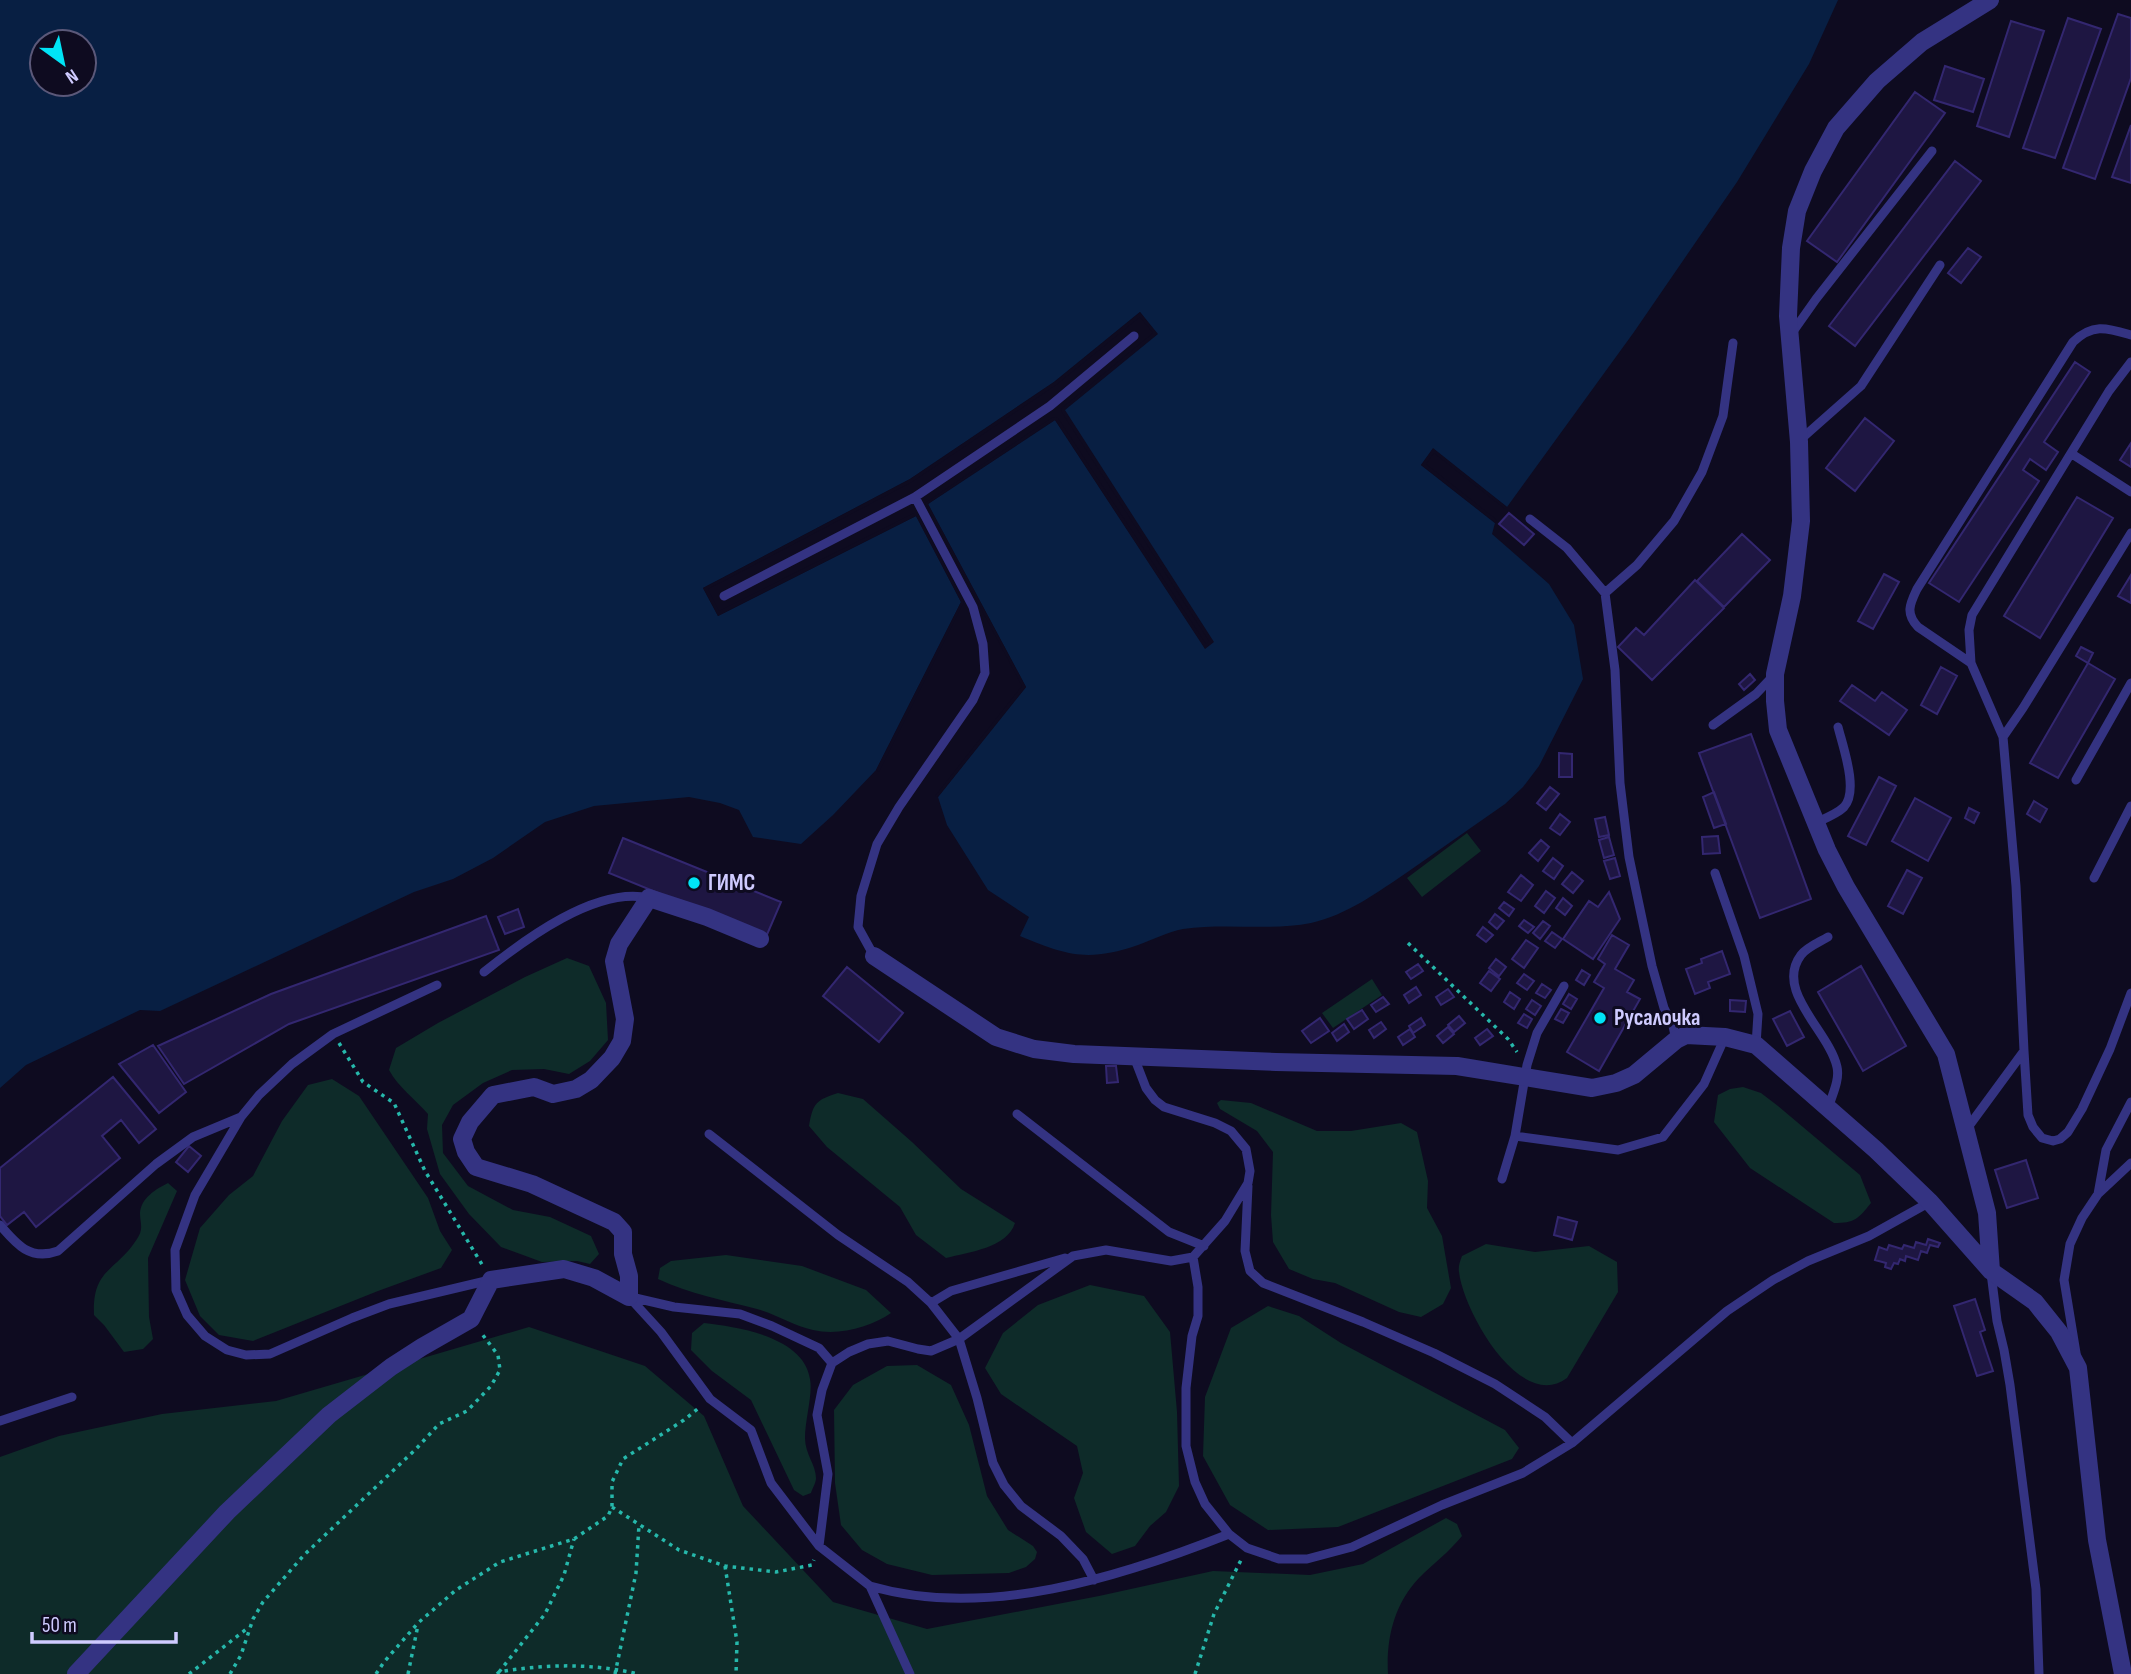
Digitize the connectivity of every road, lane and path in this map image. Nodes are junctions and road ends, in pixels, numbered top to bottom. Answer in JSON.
{"nodes":[{"id":1,"x":1990,"y":0,"type":"edge"},
{"id":2,"x":1931,"y":151,"type":"dead end"},
{"id":3,"x":1940,"y":265,"type":"dead end"},
{"id":4,"x":2131,"y":335,"type":"edge"},
{"id":5,"x":1134,"y":336,"type":"dead end"},
{"id":6,"x":1790,"y":337,"type":"junction"},
{"id":7,"x":1733,"y":343,"type":"dead end"},
{"id":8,"x":2131,"y":362,"type":"edge"},
{"id":9,"x":1799,"y":442,"type":"junction"},
{"id":10,"x":2071,"y":454,"type":"junction"},
{"id":11,"x":2131,"y":492,"type":"edge"},
{"id":12,"x":915,"y":496,"type":"junction"},
{"id":13,"x":1530,"y":519,"type":"dead end"},
{"id":14,"x":2131,"y":533,"type":"edge"},
{"id":15,"x":1605,"y":593,"type":"junction"},
{"id":16,"x":724,"y":596,"type":"dead end"},
{"id":17,"x":1971,"y":663,"type":"junction"},
{"id":18,"x":1775,"y":674,"type":"junction"},
{"id":19,"x":2131,"y":683,"type":"edge"},
{"id":20,"x":1713,"y":725,"type":"dead end"},
{"id":21,"x":1838,"y":727,"type":"dead end"},
{"id":22,"x":2003,"y":737,"type":"junction"},
{"id":23,"x":2076,"y":780,"type":"dead end"},
{"id":24,"x":2131,"y":806,"type":"edge"},
{"id":25,"x":1815,"y":823,"type":"junction"},
{"id":26,"x":1715,"y":873,"type":"dead end"},
{"id":27,"x":2094,"y":878,"type":"dead end"},
{"id":28,"x":649,"y":898,"type":"junction"},
{"id":29,"x":1828,"y":937,"type":"dead end"},
{"id":30,"x":760,"y":939,"type":"dead end"},
{"id":31,"x":1408,"y":943,"type":"dead end"},
{"id":32,"x":874,"y":956,"type":"joint"},
{"id":33,"x":484,"y":972,"type":"dead end"},
{"id":34,"x":437,"y":985,"type":"dead end"},
{"id":35,"x":1564,"y":986,"type":"dead end"},
{"id":36,"x":2131,"y":993,"type":"edge"},
{"id":37,"x":333,"y":1034,"type":"junction"},
{"id":38,"x":1724,"y":1037,"type":"junction"},
{"id":39,"x":1676,"y":1040,"type":"junction"},
{"id":40,"x":1756,"y":1045,"type":"junction"},
{"id":41,"x":2024,"y":1051,"type":"junction"},
{"id":42,"x":1133,"y":1057,"type":"junction"},
{"id":43,"x":1525,"y":1071,"type":"junction"},
{"id":44,"x":2131,"y":1102,"type":"edge"},
{"id":45,"x":1828,"y":1109,"type":"junction"},
{"id":46,"x":1017,"y":1114,"type":"dead end"},
{"id":47,"x":241,"y":1116,"type":"junction"},
{"id":48,"x":1966,"y":1130,"type":"junction"},
{"id":49,"x":709,"y":1134,"type":"dead end"},
{"id":50,"x":1515,"y":1136,"type":"junction"},
{"id":51,"x":2131,"y":1163,"type":"edge"},
{"id":52,"x":1502,"y":1179,"type":"dead end"},
{"id":53,"x":1248,"y":1183,"type":"junction"},
{"id":54,"x":2098,"y":1194,"type":"junction"},
{"id":55,"x":1930,"y":1202,"type":"junction"},
{"id":56,"x":0,"y":1226,"type":"edge"},
{"id":57,"x":1203,"y":1246,"type":"junction"},
{"id":58,"x":1073,"y":1256,"type":"junction"},
{"id":59,"x":1193,"y":1257,"type":"junction"},
{"id":60,"x":1991,"y":1271,"type":"junction"},
{"id":61,"x":491,"y":1280,"type":"junction"},
{"id":62,"x":629,"y":1297,"type":"junction"},
{"id":63,"x":931,"y":1303,"type":"junction"},
{"id":64,"x":471,"y":1319,"type":"junction"},
{"id":65,"x":959,"y":1339,"type":"junction"},
{"id":66,"x":832,"y":1363,"type":"junction"},
{"id":67,"x":2078,"y":1368,"type":"junction"},
{"id":68,"x":72,"y":1397,"type":"dead end"},
{"id":69,"x":710,"y":1399,"type":"junction"},
{"id":70,"x":0,"y":1420,"type":"edge"},
{"id":71,"x":1572,"y":1443,"type":"junction"},
{"id":72,"x":612,"y":1507,"type":"junction"},
{"id":73,"x":639,"y":1525,"type":"junction"},
{"id":74,"x":1229,"y":1534,"type":"junction"},
{"id":75,"x":574,"y":1539,"type":"junction"},
{"id":76,"x":819,"y":1546,"type":"junction"},
{"id":77,"x":1247,"y":1548,"type":"junction"},
{"id":78,"x":725,"y":1566,"type":"junction"},
{"id":79,"x":1094,"y":1580,"type":"junction"},
{"id":80,"x":870,"y":1586,"type":"junction"},
{"id":81,"x":418,"y":1623,"type":"junction"},
{"id":82,"x":250,"y":1626,"type":"junction"},
{"id":83,"x":615,"y":1671,"type":"edge"},
{"id":84,"x":498,"y":1673,"type":"edge"},
{"id":85,"x":76,"y":1674,"type":"edge"},
{"id":86,"x":189,"y":1674,"type":"edge"},
{"id":87,"x":230,"y":1674,"type":"edge"},
{"id":88,"x":376,"y":1674,"type":"edge"},
{"id":89,"x":408,"y":1674,"type":"edge"},
{"id":90,"x":638,"y":1674,"type":"edge"},
{"id":91,"x":736,"y":1674,"type":"edge"},
{"id":92,"x":910,"y":1674,"type":"edge"},
{"id":93,"x":1195,"y":1674,"type":"edge"},
{"id":94,"x":2039,"y":1674,"type":"edge"},
{"id":95,"x":2123,"y":1674,"type":"edge"}],
"edges":[{"from":1,"to":6,"type":"street"},
{"from":2,"to":6,"type":"lane"},
{"from":3,"to":9,"type":"lane"},
{"from":4,"to":17,"type":"lane"},
{"from":5,"to":12,"type":"lane"},
{"from":6,"to":9,"type":"street"},
{"from":7,"to":15,"type":"lane"},
{"from":8,"to":10,"type":"lane"},
{"from":9,"to":18,"type":"street"},
{"from":10,"to":11,"type":"lane"},
{"from":10,"to":17,"type":"lane"},
{"from":12,"to":16,"type":"lane"},
{"from":12,"to":32,"type":"lane"},
{"from":13,"to":15,"type":"lane"},
{"from":14,"to":22,"type":"lane"},
{"from":15,"to":39,"type":"lane"},
{"from":17,"to":22,"type":"lane"},
{"from":18,"to":20,"type":"lane"},
{"from":18,"to":25,"type":"street"},
{"from":19,"to":23,"type":"lane"},
{"from":21,"to":25,"type":"lane"},
{"from":22,"to":41,"type":"lane"},
{"from":24,"to":27,"type":"lane"},
{"from":25,"to":48,"type":"street"},
{"from":26,"to":40,"type":"lane"},
{"from":28,"to":30,"type":"street"},
{"from":28,"to":33,"type":"lane"},
{"from":28,"to":62,"type":"street"},
{"from":29,"to":45,"type":"lane"},
{"from":31,"to":43,"type":"path"},
{"from":32,"to":42,"type":"street"},
{"from":34,"to":37,"type":"lane"},
{"from":35,"to":43,"type":"lane"},
{"from":36,"to":41,"type":"lane"},
{"from":37,"to":47,"type":"lane"},
{"from":37,"to":61,"type":"path"},
{"from":38,"to":39,"type":"street"},
{"from":38,"to":40,"type":"street"},
{"from":38,"to":50,"type":"lane"},
{"from":39,"to":43,"type":"street"},
{"from":40,"to":45,"type":"street"},
{"from":41,"to":48,"type":"lane"},
{"from":42,"to":43,"type":"street"},
{"from":42,"to":53,"type":"lane"},
{"from":43,"to":50,"type":"lane"},
{"from":44,"to":54,"type":"lane"},
{"from":45,"to":55,"type":"street"},
{"from":46,"to":57,"type":"lane"},
{"from":47,"to":56,"type":"lane"},
{"from":47,"to":61,"type":"lane"},
{"from":48,"to":60,"type":"street"},
{"from":49,"to":63,"type":"lane"},
{"from":50,"to":52,"type":"lane"},
{"from":51,"to":54,"type":"lane"},
{"from":53,"to":57,"type":"lane"},
{"from":53,"to":71,"type":"lane"},
{"from":54,"to":67,"type":"lane"},
{"from":55,"to":60,"type":"street"},
{"from":55,"to":71,"type":"lane"},
{"from":57,"to":59,"type":"lane"},
{"from":58,"to":59,"type":"lane"},
{"from":58,"to":63,"type":"lane"},
{"from":58,"to":65,"type":"lane"},
{"from":59,"to":74,"type":"lane"},
{"from":60,"to":67,"type":"street"},
{"from":60,"to":94,"type":"lane"},
{"from":61,"to":62,"type":"street"},
{"from":61,"to":64,"type":"street"},
{"from":62,"to":66,"type":"lane"},
{"from":62,"to":69,"type":"lane"},
{"from":63,"to":65,"type":"lane"},
{"from":64,"to":82,"type":"path"},
{"from":64,"to":85,"type":"street"},
{"from":65,"to":66,"type":"lane"},
{"from":65,"to":79,"type":"lane"},
{"from":66,"to":76,"type":"lane"},
{"from":67,"to":95,"type":"street"},
{"from":68,"to":70,"type":"lane"},
{"from":69,"to":72,"type":"path"},
{"from":69,"to":76,"type":"lane"},
{"from":71,"to":77,"type":"lane"},
{"from":72,"to":73,"type":"path"},
{"from":72,"to":75,"type":"path"},
{"from":73,"to":78,"type":"path"},
{"from":73,"to":83,"type":"path"},
{"from":74,"to":77,"type":"lane"},
{"from":74,"to":79,"type":"lane"},
{"from":75,"to":81,"type":"path"},
{"from":75,"to":84,"type":"path"},
{"from":76,"to":78,"type":"path"},
{"from":76,"to":80,"type":"lane"},
{"from":77,"to":93,"type":"path"},
{"from":78,"to":91,"type":"path"},
{"from":79,"to":80,"type":"lane"},
{"from":80,"to":92,"type":"lane"},
{"from":81,"to":88,"type":"path"},
{"from":81,"to":89,"type":"path"},
{"from":82,"to":86,"type":"path"},
{"from":82,"to":87,"type":"path"},
{"from":83,"to":84,"type":"path"},
{"from":83,"to":90,"type":"path"}]}
